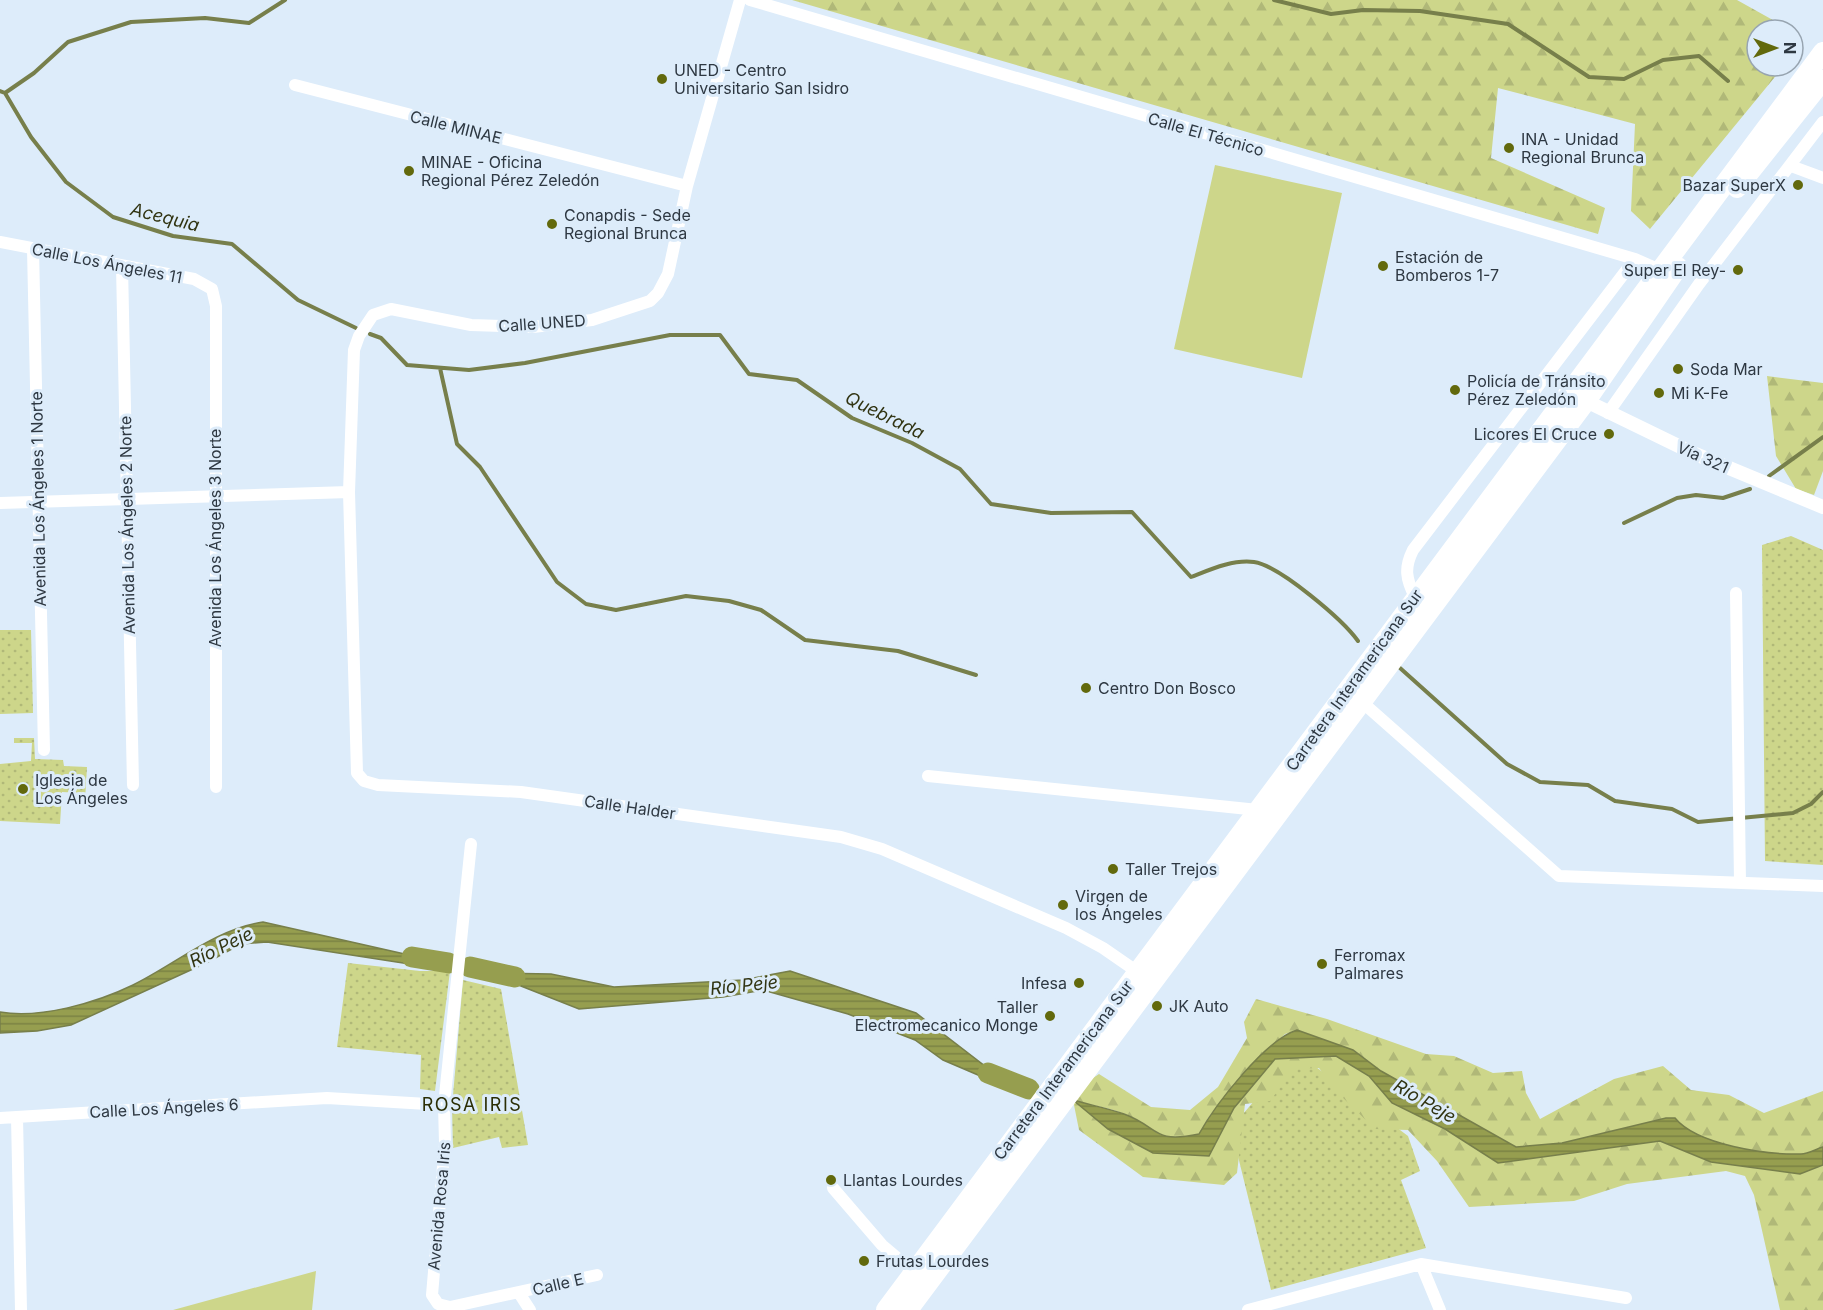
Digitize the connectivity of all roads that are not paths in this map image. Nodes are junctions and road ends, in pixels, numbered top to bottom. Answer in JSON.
{"nodes":[{"id":1,"x":740,"y":0,"type":"edge"},
{"id":2,"x":750,"y":0,"type":"edge"},
{"id":3,"x":1823,"y":52,"type":"edge"},
{"id":4,"x":1823,"y":80,"type":"edge"},
{"id":5,"x":295,"y":85,"type":"dead end"},
{"id":6,"x":1823,"y":122,"type":"edge"},
{"id":7,"x":1791,"y":166,"type":"junction"},
{"id":8,"x":1823,"y":178,"type":"edge"},
{"id":9,"x":687,"y":186,"type":"junction"},
{"id":10,"x":1699,"y":237,"type":"junction"},
{"id":11,"x":0,"y":242,"type":"edge"},
{"id":12,"x":33,"y":249,"type":"junction"},
{"id":13,"x":1635,"y":260,"type":"junction"},
{"id":14,"x":122,"y":266,"type":"junction"},
{"id":15,"x":1660,"y":270,"type":"junction"},
{"id":16,"x":212,"y":290,"type":"joint"},
{"id":17,"x":1626,"y":328,"type":"junction"},
{"id":18,"x":1586,"y":401,"type":"junction"},
{"id":19,"x":1608,"y":413,"type":"junction"},
{"id":20,"x":1536,"y":436,"type":"junction"},
{"id":21,"x":349,"y":492,"type":"junction"},
{"id":22,"x":214,"y":496,"type":"junction"},
{"id":23,"x":126,"y":499,"type":"junction"},
{"id":24,"x":38,"y":502,"type":"junction"},
{"id":25,"x":0,"y":503,"type":"edge"},
{"id":26,"x":1823,"y":507,"type":"edge"},
{"id":27,"x":1736,"y":593,"type":"dead end"},
{"id":28,"x":1415,"y":597,"type":"junction"},
{"id":29,"x":1362,"y":702,"type":"junction"},
{"id":30,"x":44,"y":750,"type":"dead end"},
{"id":31,"x":928,"y":776,"type":"dead end"},
{"id":32,"x":133,"y":784,"type":"dead end"},
{"id":33,"x":216,"y":787,"type":"dead end"},
{"id":34,"x":1258,"y":810,"type":"junction"},
{"id":35,"x":471,"y":844,"type":"dead end"},
{"id":36,"x":1740,"y":883,"type":"junction"},
{"id":37,"x":1823,"y":886,"type":"edge"},
{"id":38,"x":1136,"y":972,"type":"junction"},
{"id":39,"x":1154,"y":982,"type":"junction"},
{"id":40,"x":444,"y":1105,"type":"junction"},
{"id":41,"x":17,"y":1117,"type":"junction"},
{"id":42,"x":0,"y":1118,"type":"edge"},
{"id":43,"x":833,"y":1188,"type":"dead end"},
{"id":44,"x":935,"y":1243,"type":"junction"},
{"id":45,"x":1421,"y":1264,"type":"junction"},
{"id":46,"x":914,"y":1272,"type":"junction"},
{"id":47,"x":597,"y":1275,"type":"dead end"},
{"id":48,"x":519,"y":1293,"type":"junction"},
{"id":49,"x":1626,"y":1298,"type":"dead end"},
{"id":50,"x":21,"y":1310,"type":"edge"},
{"id":51,"x":530,"y":1310,"type":"edge"},
{"id":52,"x":886,"y":1310,"type":"edge"},
{"id":53,"x":908,"y":1310,"type":"edge"},
{"id":54,"x":1248,"y":1310,"type":"edge"},
{"id":55,"x":1440,"y":1310,"type":"edge"}],
"edges":[{"from":1,"to":9,"type":"street","name":"Calle UNED"},
{"from":2,"to":13,"type":"street","name":"Calle El Técnico"},
{"from":3,"to":15,"type":"highway","name":"Carretera Interamericana Sur"},
{"from":4,"to":10,"type":"highway","name":"Carretera Interamericana Sur"},
{"from":5,"to":9,"type":"street","name":"Calle MINAE"},
{"from":6,"to":7,"type":"street"},
{"from":7,"to":8,"type":"street"},
{"from":7,"to":19,"type":"street"},
{"from":9,"to":21,"type":"street","name":"Calle UNED"},
{"from":10,"to":15,"type":"highway"},
{"from":10,"to":17,"type":"highway","name":"Carretera Interamericana Sur"},
{"from":11,"to":12,"type":"street","name":"Calle Los Ángeles 11"},
{"from":12,"to":14,"type":"street","name":"Calle Los Ángeles 11"},
{"from":12,"to":24,"type":"street","name":"Avenida Los Ángeles 1 Norte"},
{"from":13,"to":15,"type":"street","name":"Calle El Técnico"},
{"from":13,"to":28,"type":"street"},
{"from":14,"to":16,"type":"street","name":"Calle Los Ángeles 11"},
{"from":14,"to":23,"type":"street","name":"Avenida Los Ángeles 2 Norte"},
{"from":15,"to":17,"type":"highway","name":"Carretera Interamericana Sur"},
{"from":16,"to":22,"type":"street","name":"Avenida Los Ángeles 3 Norte"},
{"from":17,"to":18,"type":"highway","name":"Carretera Interamericana Sur"},
{"from":17,"to":20,"type":"highway","name":"Carretera Interamericana Sur"},
{"from":18,"to":19,"type":"street","name":"Vía 321"},
{"from":18,"to":20,"type":"highway"},
{"from":18,"to":29,"type":"highway","name":"Carretera Interamericana Sur"},
{"from":19,"to":26,"type":"street","name":"Vía 321"},
{"from":20,"to":28,"type":"highway","name":"Carretera Interamericana Sur"},
{"from":21,"to":22,"type":"street"},
{"from":21,"to":38,"type":"street","name":"Calle Halder"},
{"from":22,"to":23,"type":"street"},
{"from":22,"to":33,"type":"street","name":"Avenida Los Ángeles 3 Norte"},
{"from":23,"to":24,"type":"street"},
{"from":23,"to":32,"type":"street","name":"Avenida Los Ángeles 2 Norte"},
{"from":24,"to":25,"type":"street"},
{"from":24,"to":30,"type":"street","name":"Avenida Los Ángeles 1 Norte"},
{"from":27,"to":36,"type":"street"},
{"from":28,"to":34,"type":"highway","name":"Carretera Interamericana Sur"},
{"from":29,"to":36,"type":"street"},
{"from":29,"to":39,"type":"highway","name":"Carretera Interamericana Sur"},
{"from":31,"to":34,"type":"street"},
{"from":34,"to":38,"type":"highway","name":"Carretera Interamericana Sur"},
{"from":35,"to":40,"type":"street","name":"Avenida Rosa Iris"},
{"from":36,"to":37,"type":"street"},
{"from":38,"to":39,"type":"street","name":"Calle Halder"},
{"from":38,"to":44,"type":"highway","name":"Carretera Interamericana Sur"},
{"from":39,"to":53,"type":"highway","name":"Carretera Interamericana Sur"},
{"from":40,"to":41,"type":"street","name":"Calle Los Ángeles 6"},
{"from":40,"to":48,"type":"street","name":"Avenida Rosa Iris"},
{"from":41,"to":42,"type":"street","name":"Calle Los Ángeles 6"},
{"from":41,"to":50,"type":"street"},
{"from":43,"to":46,"type":"street"},
{"from":44,"to":46,"type":"highway","name":"Carretera Interamericana Sur"},
{"from":44,"to":53,"type":"street"},
{"from":45,"to":49,"type":"street"},
{"from":45,"to":54,"type":"street"},
{"from":45,"to":55,"type":"street"},
{"from":46,"to":52,"type":"highway","name":"Carretera Interamericana Sur"},
{"from":47,"to":48,"type":"street","name":"Calle E"},
{"from":48,"to":51,"type":"street"}]}
